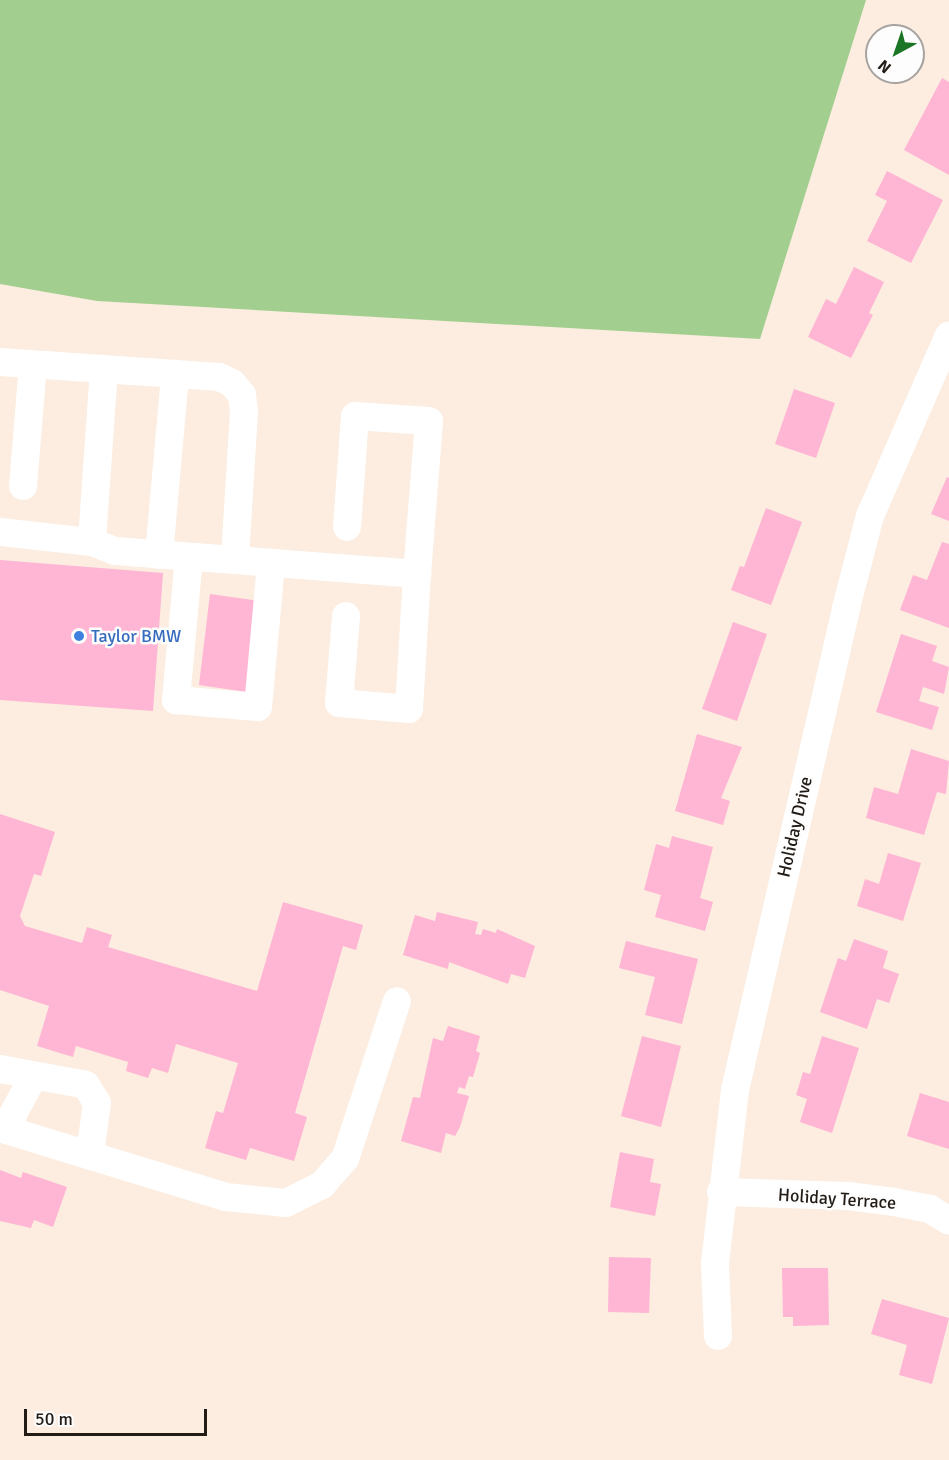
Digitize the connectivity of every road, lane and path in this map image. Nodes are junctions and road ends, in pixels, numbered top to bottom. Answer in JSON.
{"nodes":[{"id":1,"x":949,"y":335,"type":"edge"},
{"id":2,"x":0,"y":362,"type":"edge"},
{"id":3,"x":33,"y":365,"type":"junction"},
{"id":4,"x":104,"y":369,"type":"junction"},
{"id":5,"x":175,"y":374,"type":"junction"},
{"id":6,"x":23,"y":486,"type":"dead end"},
{"id":7,"x":347,"y":526,"type":"dead end"},
{"id":8,"x":0,"y":532,"type":"edge"},
{"id":9,"x":92,"y":542,"type":"junction"},
{"id":10,"x":159,"y":555,"type":"junction"},
{"id":11,"x":189,"y":557,"type":"junction"},
{"id":12,"x":235,"y":561,"type":"junction"},
{"id":13,"x":271,"y":563,"type":"junction"},
{"id":14,"x":417,"y":574,"type":"junction"},
{"id":15,"x":346,"y":616,"type":"dead end"},
{"id":16,"x":397,"y":1001,"type":"dead end"},
{"id":17,"x":0,"y":1069,"type":"edge"},
{"id":18,"x":33,"y":1077,"type":"junction"},
{"id":19,"x":3,"y":1129,"type":"edge"},
{"id":20,"x":90,"y":1154,"type":"junction"},
{"id":21,"x":721,"y":1192,"type":"junction"},
{"id":22,"x":949,"y":1221,"type":"edge"},
{"id":23,"x":718,"y":1335,"type":"dead end"}],
"edges":[{"from":1,"to":21,"type":"street","name":"Holiday Drive"},
{"from":2,"to":3,"type":"street"},
{"from":3,"to":4,"type":"street"},
{"from":3,"to":6,"type":"street"},
{"from":4,"to":5,"type":"street"},
{"from":4,"to":9,"type":"street"},
{"from":5,"to":10,"type":"street"},
{"from":5,"to":12,"type":"street"},
{"from":7,"to":14,"type":"street"},
{"from":8,"to":9,"type":"street"},
{"from":9,"to":10,"type":"street"},
{"from":10,"to":11,"type":"street"},
{"from":11,"to":12,"type":"street"},
{"from":11,"to":13,"type":"street"},
{"from":12,"to":13,"type":"street"},
{"from":13,"to":14,"type":"street"},
{"from":14,"to":15,"type":"street"},
{"from":16,"to":20,"type":"street"},
{"from":17,"to":18,"type":"street"},
{"from":18,"to":19,"type":"street"},
{"from":18,"to":20,"type":"street"},
{"from":19,"to":20,"type":"street"},
{"from":21,"to":22,"type":"street","name":"Holiday Terrace"},
{"from":21,"to":23,"type":"street","name":"Holiday Drive"}]}
